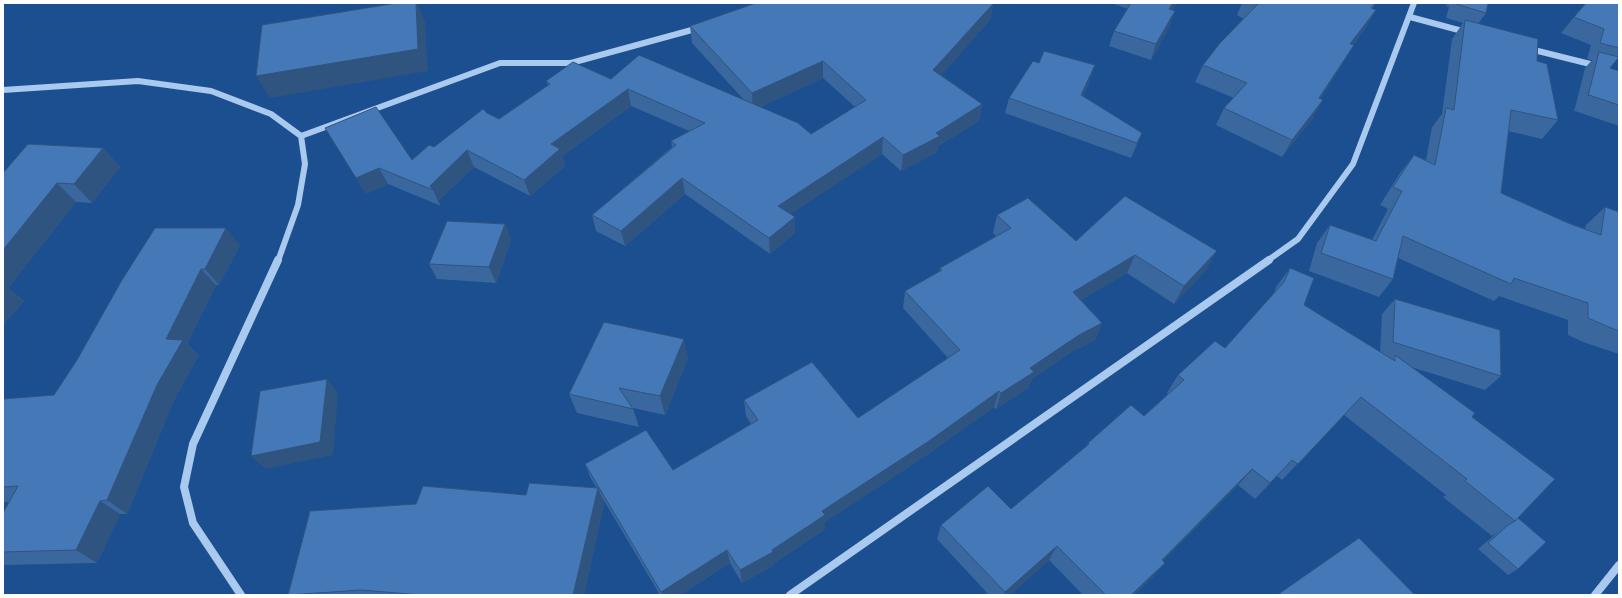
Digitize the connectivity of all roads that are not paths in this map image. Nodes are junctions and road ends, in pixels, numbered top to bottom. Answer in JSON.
{"nodes":[{"id":1,"x":1414,"y":3,"type":"edge"},
{"id":2,"x":1410,"y":17,"type":"junction"},
{"id":3,"x":706,"y":26,"type":"edge"},
{"id":4,"x":1470,"y":33,"type":"edge"},
{"id":5,"x":1523,"y":47,"type":"edge"},
{"id":6,"x":1604,"y":68,"type":"edge"},
{"id":7,"x":3,"y":90,"type":"edge"},
{"id":8,"x":300,"y":136,"type":"junction"},
{"id":9,"x":1619,"y":565,"type":"edge"},
{"id":10,"x":1598,"y":594,"type":"edge"},
{"id":11,"x":241,"y":595,"type":"edge"},
{"id":12,"x":790,"y":595,"type":"edge"}],
"edges":[{"from":1,"to":2,"type":"street"},
{"from":2,"to":4,"type":"street"},
{"from":2,"to":12,"type":"street"},
{"from":3,"to":8,"type":"street"},
{"from":5,"to":6,"type":"street"},
{"from":7,"to":8,"type":"street"},
{"from":8,"to":11,"type":"street"},
{"from":9,"to":10,"type":"street"}]}
